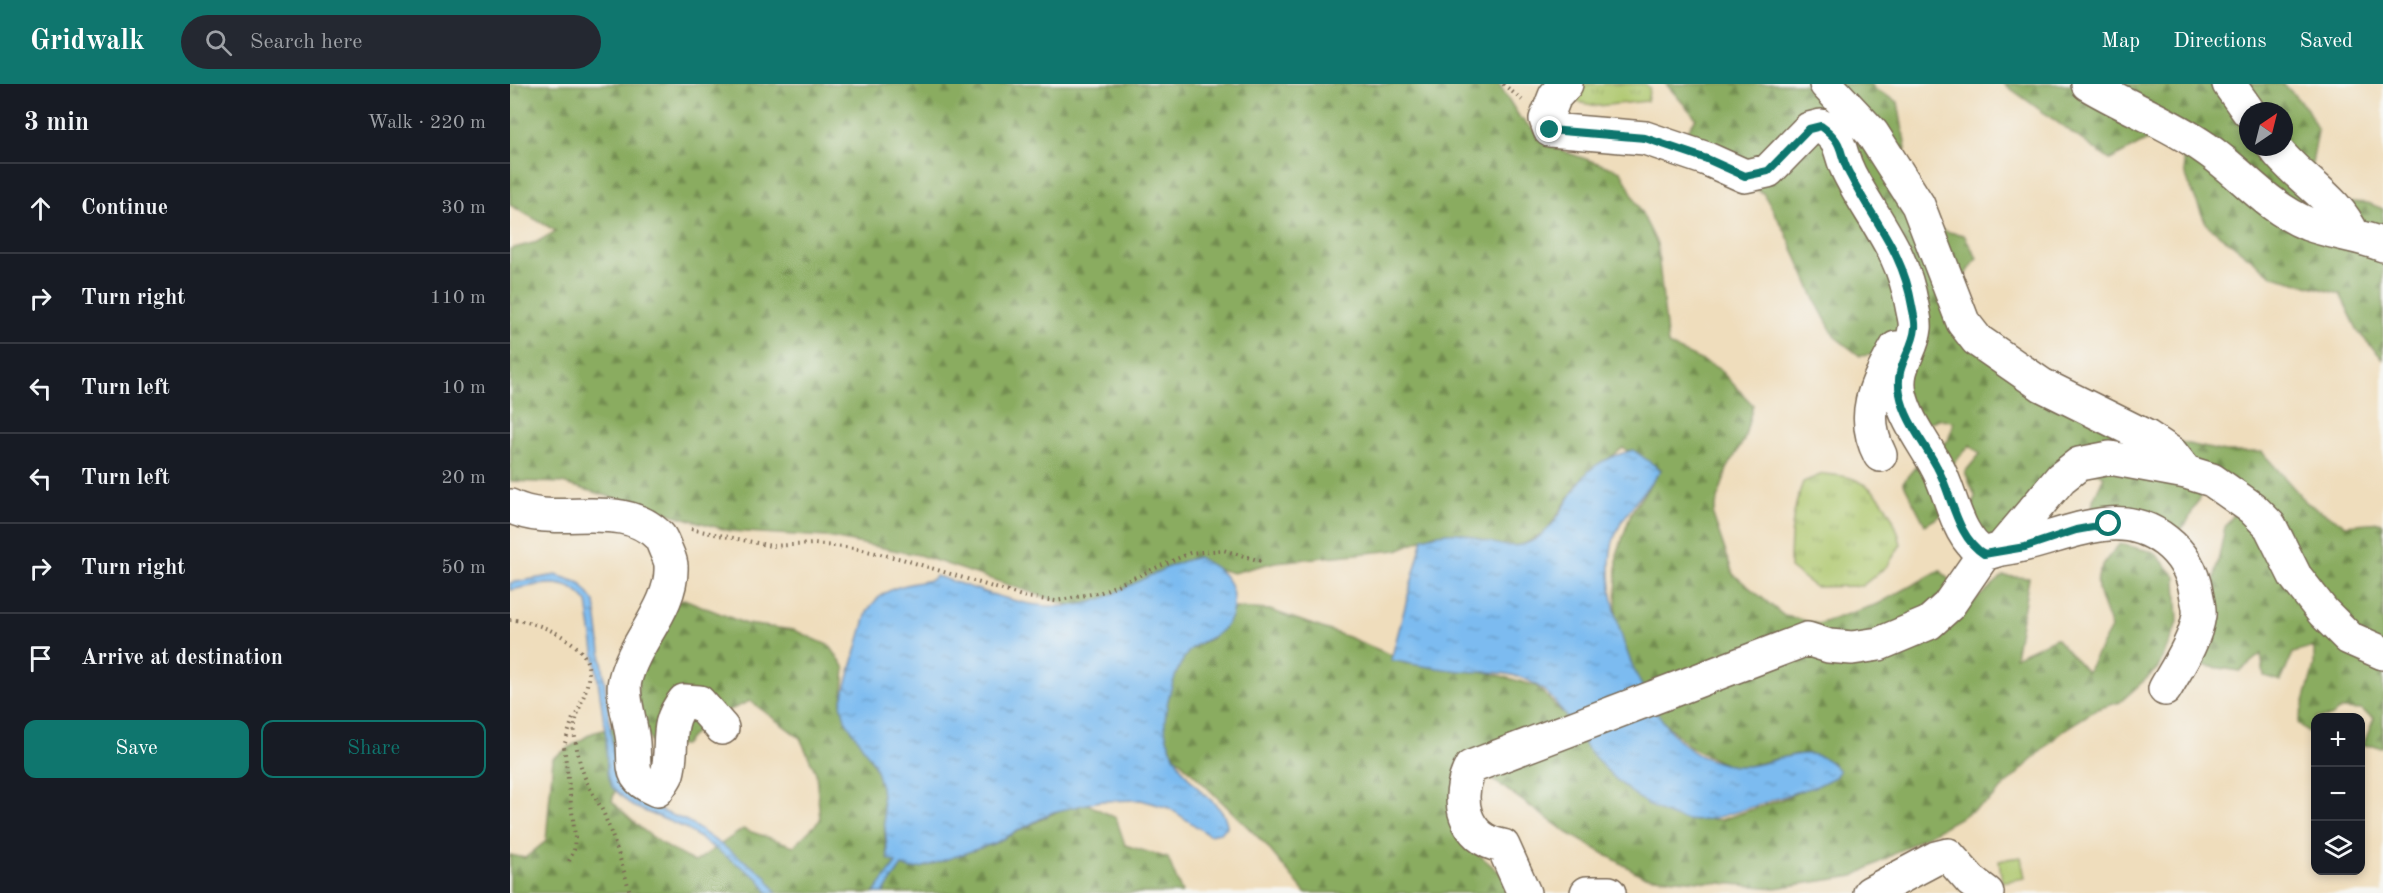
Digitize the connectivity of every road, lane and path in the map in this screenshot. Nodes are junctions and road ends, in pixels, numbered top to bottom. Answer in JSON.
{"nodes":[{"id":1,"x":1566,"y":84,"type":"edge"},
{"id":2,"x":1826,"y":84,"type":"edge"},
{"id":3,"x":2088,"y":84,"type":"edge"},
{"id":4,"x":2229,"y":84,"type":"edge"},
{"id":5,"x":2242,"y":102,"type":"edge"},
{"id":6,"x":2282,"y":156,"type":"edge"},
{"id":7,"x":2372,"y":238,"type":"edge"},
{"id":8,"x":1914,"y":323,"type":"junction"},
{"id":9,"x":1880,"y":455,"type":"dead end"},
{"id":10,"x":2186,"y":471,"type":"junction"},
{"id":11,"x":510,"y":506,"type":"edge"},
{"id":12,"x":685,"y":528,"type":"dead end"},
{"id":13,"x":1993,"y":552,"type":"junction"},
{"id":14,"x":1261,"y":561,"type":"dead end"},
{"id":15,"x":510,"y":620,"type":"edge"},
{"id":16,"x":2383,"y":653,"type":"edge"},
{"id":17,"x":2165,"y":689,"type":"dead end"},
{"id":18,"x":575,"y":712,"type":"junction"},
{"id":19,"x":722,"y":728,"type":"dead end"},
{"id":20,"x":568,"y":861,"type":"dead end"},
{"id":21,"x":630,"y":893,"type":"edge"},
{"id":22,"x":1524,"y":893,"type":"edge"},
{"id":23,"x":1587,"y":893,"type":"edge"},
{"id":24,"x":1609,"y":893,"type":"edge"},
{"id":25,"x":1870,"y":893,"type":"edge"},
{"id":26,"x":1986,"y":893,"type":"edge"}],
"edges":[{"from":1,"to":8,"type":"street"},
{"from":2,"to":10,"type":"street"},
{"from":3,"to":7,"type":"street"},
{"from":4,"to":5,"type":"street"},
{"from":6,"to":7,"type":"street"},
{"from":8,"to":9,"type":"street"},
{"from":8,"to":13,"type":"street"},
{"from":10,"to":13,"type":"street"},
{"from":10,"to":16,"type":"street"},
{"from":11,"to":19,"type":"street"},
{"from":12,"to":14,"type":"path"},
{"from":13,"to":17,"type":"street"},
{"from":13,"to":22,"type":"street"},
{"from":15,"to":18,"type":"path"},
{"from":18,"to":20,"type":"path"},
{"from":18,"to":21,"type":"path"},
{"from":23,"to":24,"type":"street"},
{"from":25,"to":26,"type":"street"}]}
